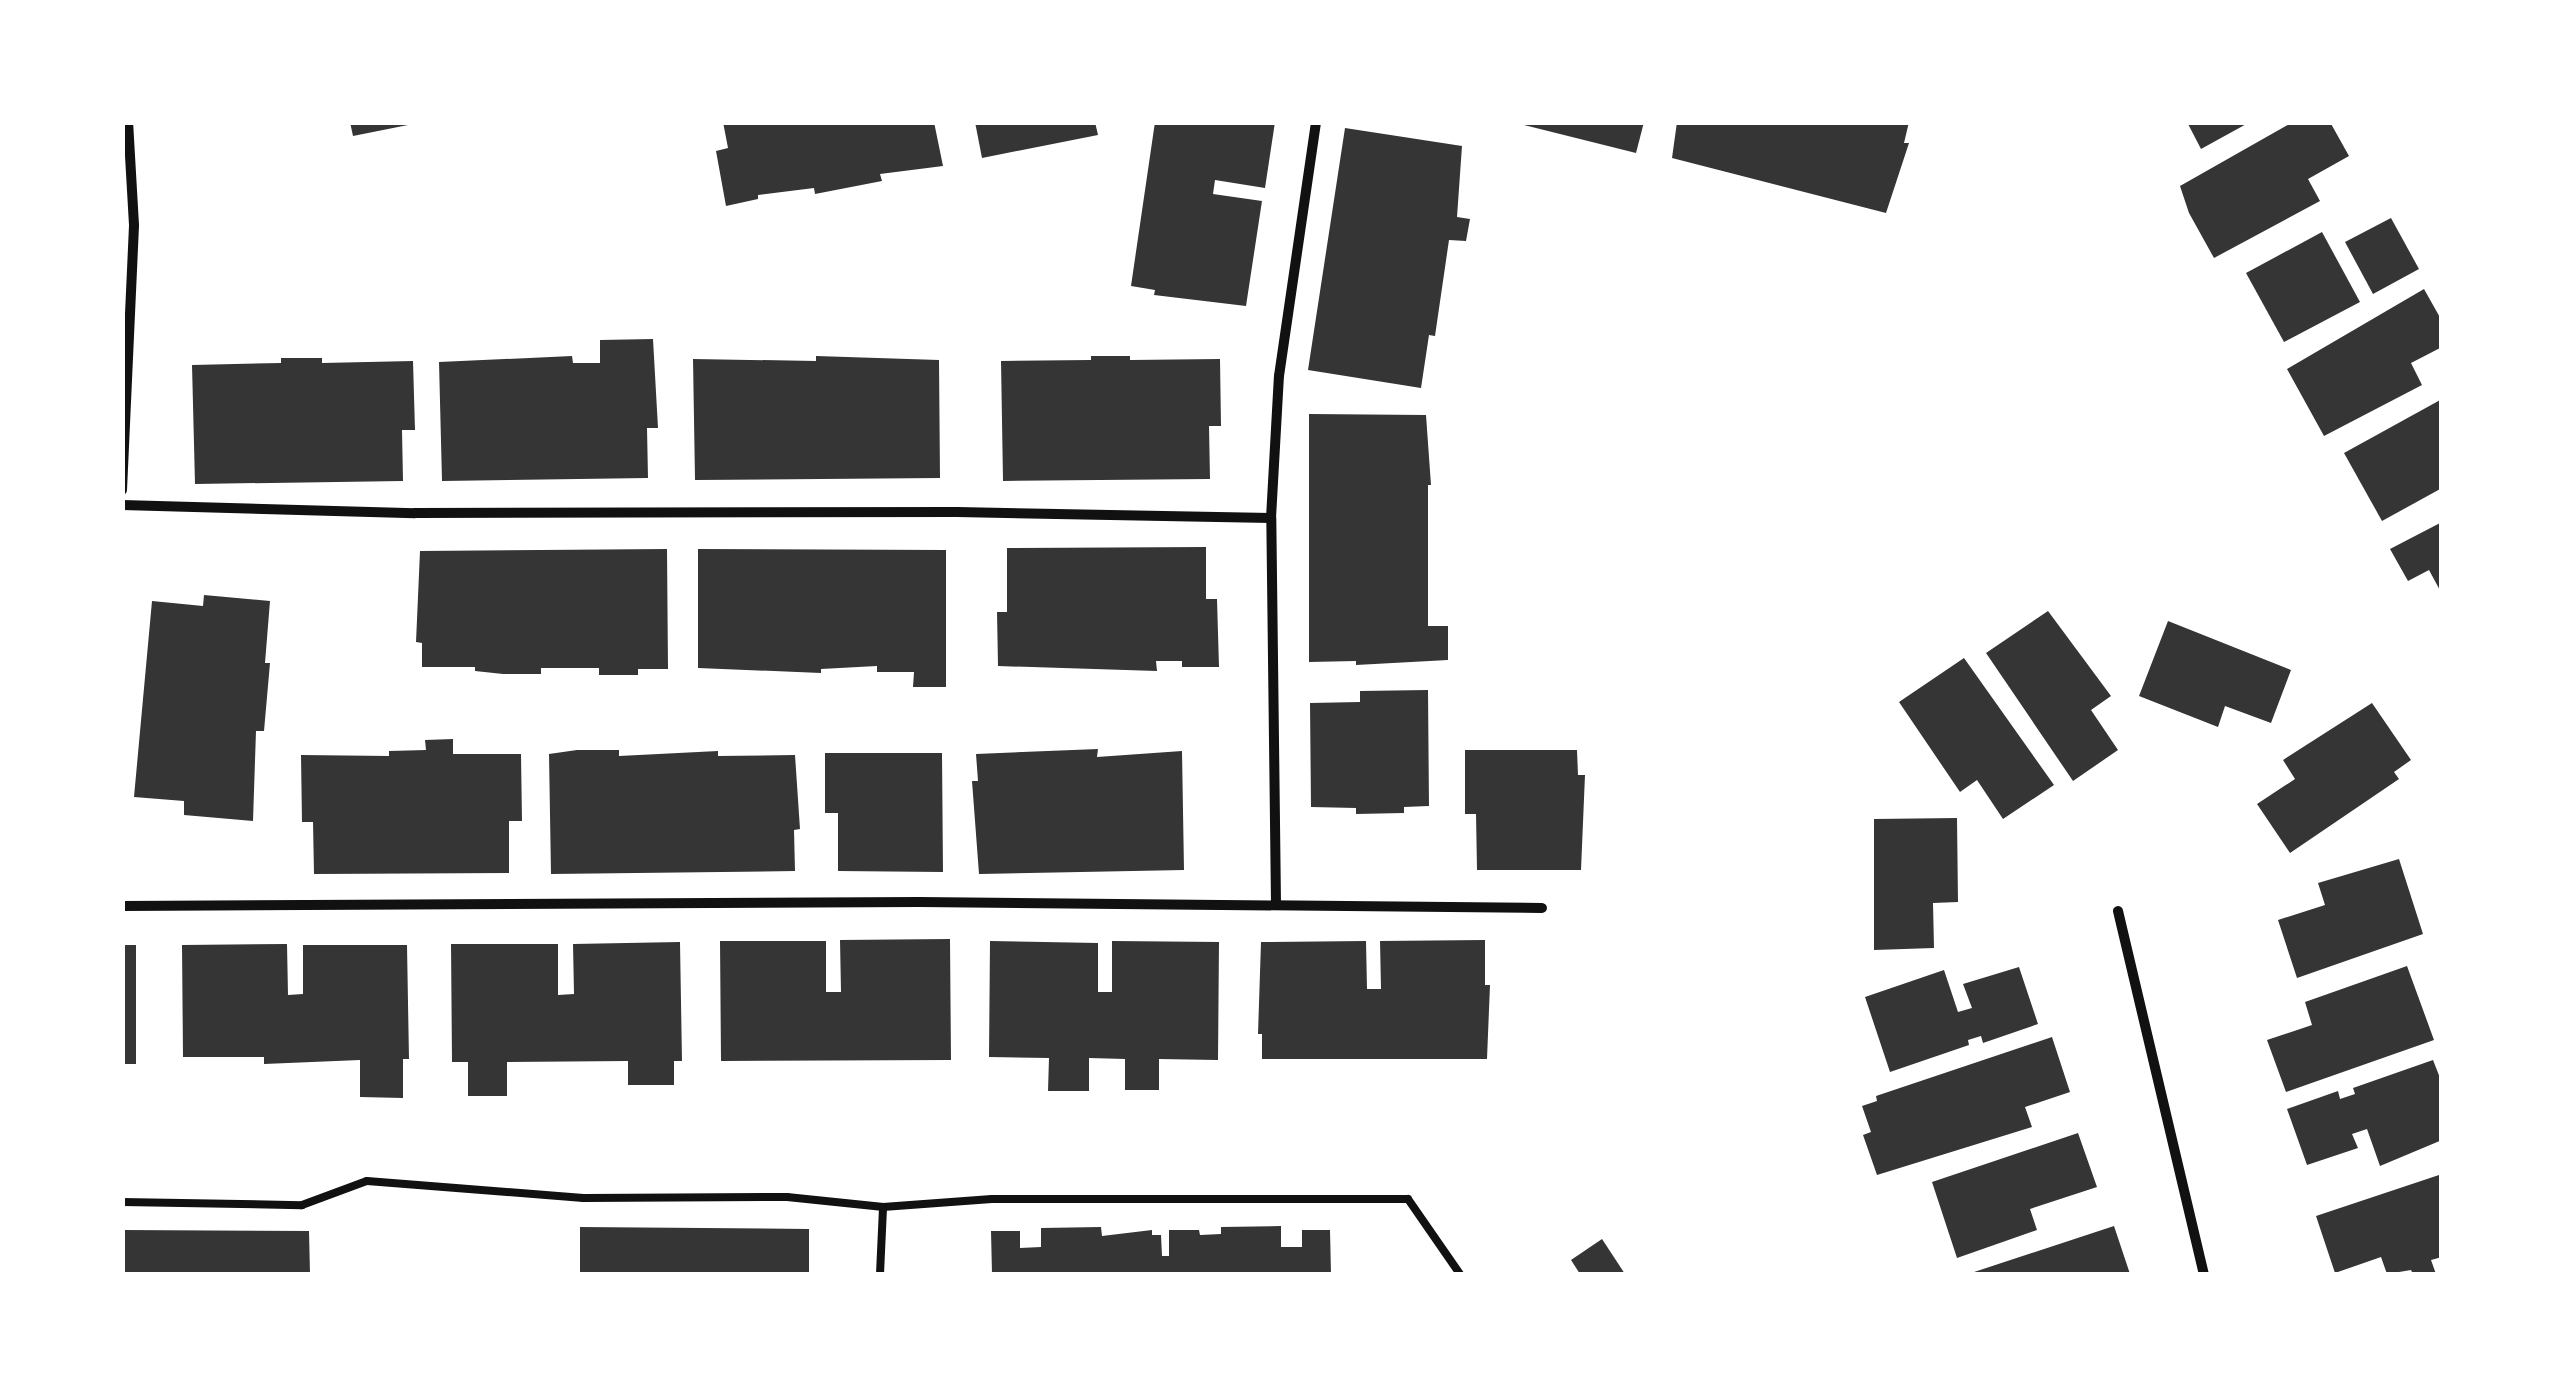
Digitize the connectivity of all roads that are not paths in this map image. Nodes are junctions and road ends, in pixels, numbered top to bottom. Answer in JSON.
{"nodes":[{"id":1,"x":128,"y":122,"type":"edge"},
{"id":2,"x":1316,"y":122,"type":"edge"},
{"id":3,"x":128,"y":225,"type":"edge"},
{"id":4,"x":122,"y":490,"type":"edge"},
{"id":5,"x":122,"y":505,"type":"edge"},
{"id":6,"x":1271,"y":518,"type":"junction"},
{"id":7,"x":1276,"y":904,"type":"junction"},
{"id":8,"x":122,"y":906,"type":"edge"},
{"id":9,"x":1542,"y":908,"type":"dead end"},
{"id":10,"x":2118,"y":911,"type":"dead end"},
{"id":11,"x":122,"y":1202,"type":"edge"},
{"id":12,"x":883,"y":1207,"type":"junction"},
{"id":13,"x":880,"y":1274,"type":"edge"},
{"id":14,"x":1460,"y":1274,"type":"edge"},
{"id":15,"x":2204,"y":1274,"type":"edge"}],
"edges":[{"from":1,"to":3,"type":"street"},
{"from":2,"to":6,"type":"street"},
{"from":3,"to":4,"type":"street"},
{"from":5,"to":6,"type":"street"},
{"from":6,"to":7,"type":"street"},
{"from":7,"to":8,"type":"street"},
{"from":7,"to":9,"type":"street"},
{"from":10,"to":15,"type":"street"},
{"from":11,"to":12,"type":"lane"},
{"from":12,"to":13,"type":"lane"},
{"from":12,"to":14,"type":"lane"}]}
